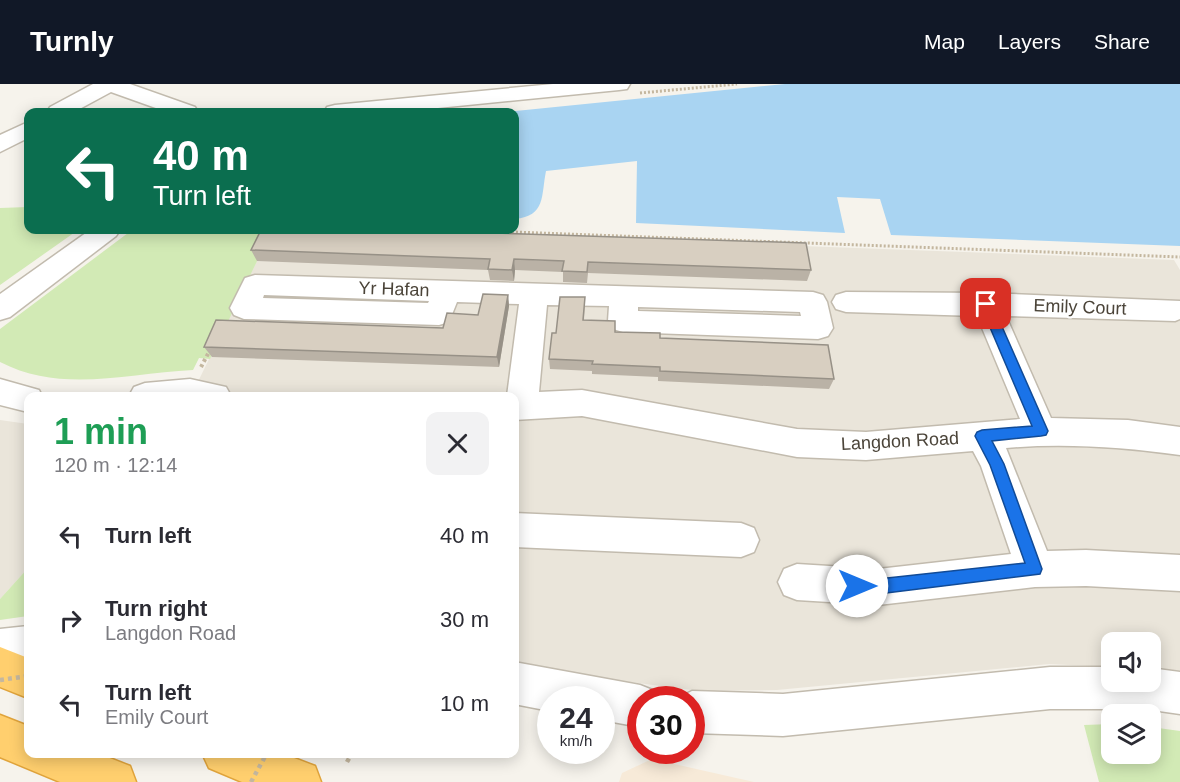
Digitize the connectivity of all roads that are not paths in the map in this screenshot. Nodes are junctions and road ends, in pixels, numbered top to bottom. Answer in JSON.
{"nodes":[{"id":1,"x":109,"y":84,"type":"edge"},
{"id":2,"x":620,"y":84,"type":"edge"},
{"id":3,"x":65,"y":108,"type":"edge"},
{"id":4,"x":176,"y":108,"type":"edge"},
{"id":5,"x":376,"y":108,"type":"edge"},
{"id":6,"x":24,"y":131,"type":"edge"},
{"id":7,"x":0,"y":145,"type":"edge"},
{"id":8,"x":102,"y":234,"type":"edge"},
{"id":9,"x":255,"y":285,"type":"dead end"},
{"id":10,"x":534,"y":294,"type":"junction"},
{"id":11,"x":813,"y":302,"type":"dead end"},
{"id":12,"x":846,"y":302,"type":"dead end"},
{"id":13,"x":986,"y":304,"type":"junction"},
{"id":14,"x":0,"y":309,"type":"edge"},
{"id":15,"x":1175,"y":310,"type":"dead end"},
{"id":16,"x":0,"y":393,"type":"edge"},
{"id":17,"x":24,"y":398,"type":"edge"},
{"id":18,"x":519,"y":400,"type":"edge"},
{"id":19,"x":519,"y":407,"type":"edge"},
{"id":20,"x":1041,"y":431,"type":"junction"},
{"id":21,"x":982,"y":436,"type":"junction"},
{"id":22,"x":1180,"y":441,"type":"edge"},
{"id":23,"x":519,"y":530,"type":"edge"},
{"id":24,"x":741,"y":540,"type":"dead end"},
{"id":25,"x":1035,"y":569,"type":"junction"},
{"id":26,"x":1180,"y":573,"type":"edge"},
{"id":27,"x":797,"y":582,"type":"dead end"},
{"id":28,"x":24,"y":646,"type":"edge"},
{"id":29,"x":0,"y":649,"type":"edge"},
{"id":30,"x":0,"y":667,"type":"edge"},
{"id":31,"x":24,"y":676,"type":"edge"},
{"id":32,"x":519,"y":684,"type":"edge"},
{"id":33,"x":537,"y":687,"type":"edge"},
{"id":34,"x":1180,"y":693,"type":"edge"},
{"id":35,"x":705,"y":712,"type":"edge"},
{"id":36,"x":0,"y":736,"type":"edge"},
{"id":37,"x":24,"y":745,"type":"edge"},
{"id":38,"x":55,"y":758,"type":"edge"},
{"id":39,"x":237,"y":758,"type":"edge"},
{"id":40,"x":114,"y":782,"type":"edge"},
{"id":41,"x":299,"y":782,"type":"edge"}],
"edges":[{"from":1,"to":3,"type":"street"},
{"from":1,"to":4,"type":"street"},
{"from":2,"to":5,"type":"street"},
{"from":6,"to":7,"type":"street"},
{"from":8,"to":14,"type":"street"},
{"from":9,"to":10,"type":"street","name":"Yr Hafan"},
{"from":10,"to":11,"type":"street","name":"Yr Hafan"},
{"from":10,"to":18,"type":"street"},
{"from":12,"to":13,"type":"street","name":"Emily Court"},
{"from":13,"to":15,"type":"street","name":"Emily Court"},
{"from":13,"to":20,"type":"street"},
{"from":16,"to":17,"type":"street"},
{"from":19,"to":21,"type":"street","name":"Langdon Road"},
{"from":20,"to":21,"type":"street","name":"Langdon Road"},
{"from":20,"to":22,"type":"street","name":"Langdon Road"},
{"from":21,"to":25,"type":"street"},
{"from":23,"to":24,"type":"street"},
{"from":25,"to":26,"type":"street"},
{"from":25,"to":27,"type":"street"},
{"from":28,"to":29,"type":"street"},
{"from":30,"to":31,"type":"highway"},
{"from":32,"to":33,"type":"street"},
{"from":34,"to":35,"type":"street"},
{"from":36,"to":37,"type":"highway"},
{"from":38,"to":40,"type":"highway"},
{"from":39,"to":41,"type":"highway"}]}
